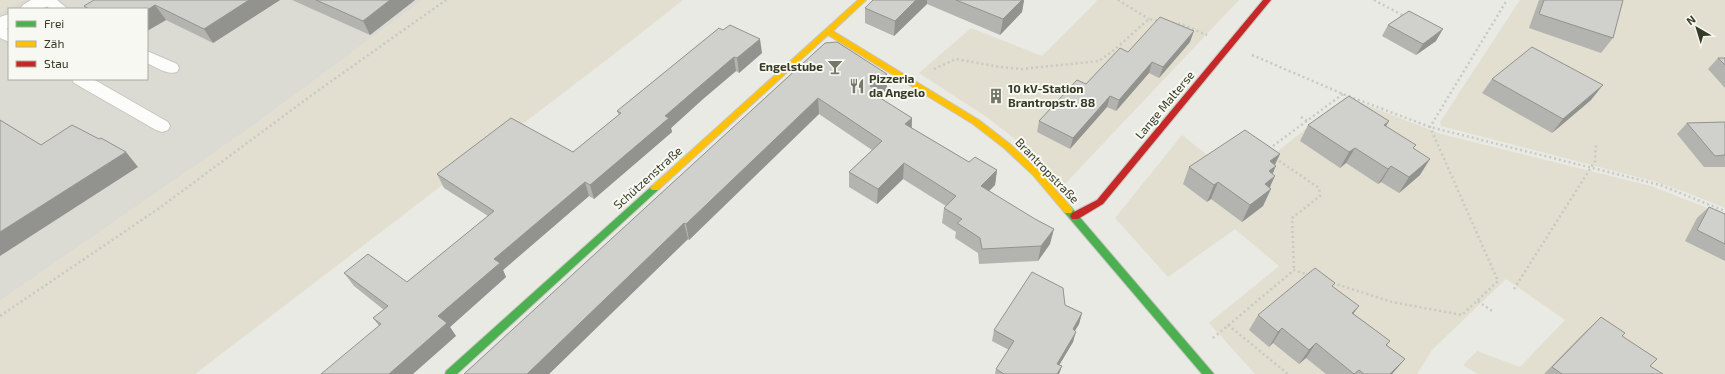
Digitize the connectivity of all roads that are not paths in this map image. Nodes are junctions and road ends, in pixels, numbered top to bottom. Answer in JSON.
{"nodes":[{"id":1,"x":46,"y":0,"type":"edge"},
{"id":2,"x":862,"y":0,"type":"edge"},
{"id":3,"x":1267,"y":0,"type":"edge"},
{"id":4,"x":31,"y":8,"type":"edge"},
{"id":5,"x":58,"y":8,"type":"edge"},
{"id":6,"x":0,"y":31,"type":"edge"},
{"id":7,"x":828,"y":31,"type":"junction"},
{"id":8,"x":8,"y":37,"type":"edge"},
{"id":9,"x":148,"y":56,"type":"edge"},
{"id":10,"x":171,"y":68,"type":"dead end"},
{"id":11,"x":82,"y":80,"type":"edge"},
{"id":12,"x":162,"y":126,"type":"dead end"},
{"id":13,"x":1075,"y":216,"type":"junction"},
{"id":14,"x":450,"y":374,"type":"edge"},
{"id":15,"x":1209,"y":374,"type":"edge"}],
"edges":[{"from":1,"to":4,"type":"street"},
{"from":1,"to":5,"type":"lane"},
{"from":2,"to":7,"type":"street","name":"Schützenstraße"},
{"from":3,"to":13,"type":"street","name":"Lange Malterse"},
{"from":6,"to":8,"type":"lane"},
{"from":7,"to":13,"type":"street","name":"Brantropstraße"},
{"from":7,"to":14,"type":"street","name":"Schützenstraße"},
{"from":9,"to":10,"type":"lane"},
{"from":11,"to":12,"type":"lane"},
{"from":13,"to":15,"type":"street","name":"Brantropstraße"}]}
